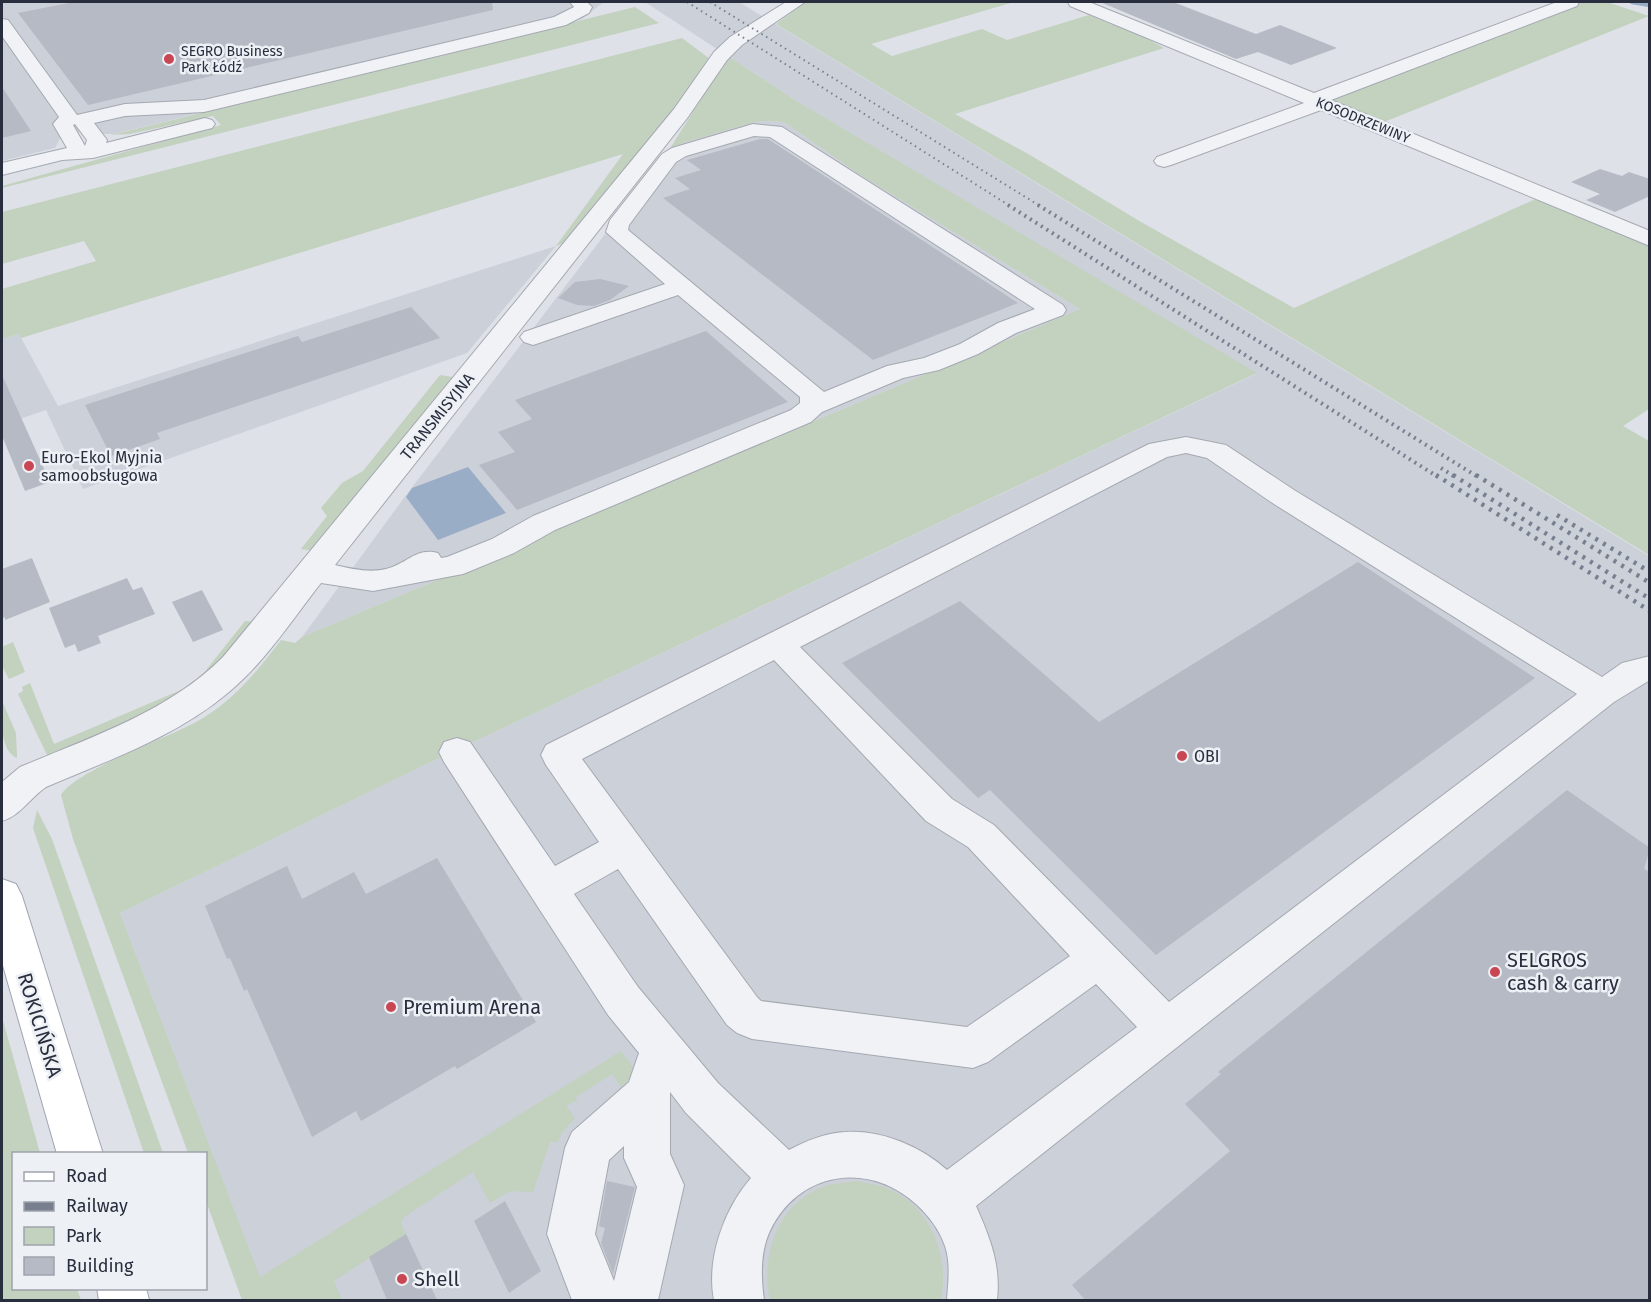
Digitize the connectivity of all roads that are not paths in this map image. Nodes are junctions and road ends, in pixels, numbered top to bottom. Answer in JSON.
{"nodes":[{"id":1,"x":578,"y":2,"type":"edge"},
{"id":2,"x":797,"y":2,"type":"edge"},
{"id":3,"x":1076,"y":2,"type":"edge"},
{"id":4,"x":1570,"y":2,"type":"edge"},
{"id":5,"x":2,"y":24,"type":"edge"},
{"id":6,"x":1318,"y":101,"type":"junction"},
{"id":7,"x":76,"y":119,"type":"junction"},
{"id":8,"x":204,"y":124,"type":"dead end"},
{"id":9,"x":93,"y":152,"type":"junction"},
{"id":10,"x":1164,"y":161,"type":"dead end"},
{"id":11,"x":2,"y":169,"type":"edge"},
{"id":12,"x":2,"y":180,"type":"edge"},
{"id":13,"x":1650,"y":239,"type":"edge"},
{"id":14,"x":681,"y":286,"type":"junction"},
{"id":15,"x":533,"y":337,"type":"dead end"},
{"id":16,"x":813,"y":406,"type":"junction"},
{"id":17,"x":314,"y":571,"type":"junction"},
{"id":18,"x":778,"y":644,"type":"junction"},
{"id":19,"x":1650,"y":668,"type":"edge"},
{"id":20,"x":1602,"y":693,"type":"junction"},
{"id":21,"x":457,"y":752,"type":"dead end"},
{"id":22,"x":17,"y":777,"type":"edge"},
{"id":23,"x":2,"y":806,"type":"edge"},
{"id":24,"x":624,"y":847,"type":"junction"},
{"id":25,"x":549,"y":889,"type":"junction"},
{"id":26,"x":2,"y":896,"type":"edge"},
{"id":27,"x":1099,"y":958,"type":"junction"},
{"id":28,"x":1167,"y":1029,"type":"junction"},
{"id":29,"x":661,"y":1050,"type":"junction"},
{"id":30,"x":647,"y":1095,"type":"junction"},
{"id":31,"x":79,"y":1152,"type":"edge"},
{"id":32,"x":784,"y":1178,"type":"junction"},
{"id":33,"x":946,"y":1200,"type":"junction"},
{"id":34,"x":732,"y":1288,"type":"edge"},
{"id":35,"x":597,"y":1300,"type":"edge"},
{"id":36,"x":629,"y":1300,"type":"edge"},
{"id":37,"x":972,"y":1300,"type":"edge"}],
"edges":[{"from":1,"to":7,"type":"street"},
{"from":2,"to":17,"type":"street","name":"TRANSMISYJNA"},
{"from":3,"to":6,"type":"street","name":"KOSODRZEWINY"},
{"from":4,"to":6,"type":"street"},
{"from":5,"to":7,"type":"street"},
{"from":6,"to":10,"type":"street"},
{"from":6,"to":13,"type":"street","name":"KOSODRZEWINY"},
{"from":7,"to":9,"type":"street"},
{"from":8,"to":9,"type":"street"},
{"from":9,"to":11,"type":"street"},
{"from":9,"to":12,"type":"street"},
{"from":14,"to":15,"type":"street"},
{"from":14,"to":16,"type":"street"},
{"from":14,"to":16,"type":"street"},
{"from":16,"to":17,"type":"street"},
{"from":17,"to":22,"type":"street","name":"TRANSMISYJNA"},
{"from":18,"to":20,"type":"street"},
{"from":18,"to":24,"type":"street"},
{"from":18,"to":27,"type":"street"},
{"from":19,"to":20,"type":"street"},
{"from":20,"to":28,"type":"street"},
{"from":21,"to":25,"type":"street"},
{"from":22,"to":23,"type":"street","name":"TRANSMISYJNA"},
{"from":24,"to":25,"type":"street"},
{"from":24,"to":27,"type":"street"},
{"from":25,"to":29,"type":"street"},
{"from":26,"to":31,"type":"main road","name":"ROKICIŃSKA"},
{"from":27,"to":28,"type":"street"},
{"from":28,"to":33,"type":"street"},
{"from":29,"to":30,"type":"street"},
{"from":29,"to":32,"type":"street"},
{"from":30,"to":35,"type":"street"},
{"from":30,"to":36,"type":"street"},
{"from":32,"to":33,"type":"street"},
{"from":32,"to":34,"type":"street"},
{"from":33,"to":37,"type":"street"}]}
